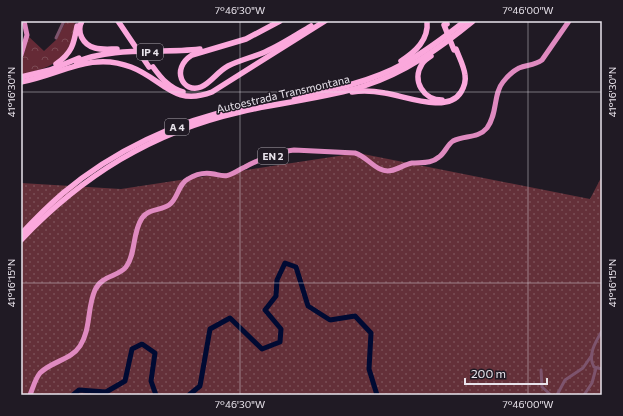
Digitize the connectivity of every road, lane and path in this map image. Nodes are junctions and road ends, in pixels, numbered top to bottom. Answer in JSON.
{"nodes":[{"id":1,"x":24,"y":21,"type":"edge"},
{"id":2,"x":64,"y":21,"type":"edge"},
{"id":3,"x":78,"y":21,"type":"edge"},
{"id":4,"x":82,"y":21,"type":"edge"},
{"id":5,"x":118,"y":21,"type":"edge"},
{"id":6,"x":122,"y":21,"type":"edge"},
{"id":7,"x":275,"y":21,"type":"edge"},
{"id":8,"x":279,"y":21,"type":"edge"},
{"id":9,"x":319,"y":21,"type":"edge"},
{"id":10,"x":325,"y":21,"type":"edge"},
{"id":11,"x":427,"y":21,"type":"edge"},
{"id":12,"x":465,"y":21,"type":"edge"},
{"id":13,"x":473,"y":21,"type":"edge"},
{"id":14,"x":569,"y":21,"type":"edge"},
{"id":15,"x":445,"y":23,"type":"edge"},
{"id":16,"x":56,"y":38,"type":"dead end"},
{"id":17,"x":288,"y":40,"type":"junction"},
{"id":18,"x":443,"y":45,"type":"junction"},
{"id":19,"x":167,"y":49,"type":"junction"},
{"id":20,"x":455,"y":49,"type":"junction"},
{"id":21,"x":21,"y":55,"type":"edge"},
{"id":22,"x":151,"y":67,"type":"junction"},
{"id":23,"x":36,"y":74,"type":"junction"},
{"id":24,"x":21,"y":80,"type":"edge"},
{"id":25,"x":362,"y":81,"type":"junction"},
{"id":26,"x":178,"y":94,"type":"junction"},
{"id":27,"x":322,"y":96,"type":"junction"},
{"id":28,"x":21,"y":234,"type":"edge"},
{"id":29,"x":21,"y":240,"type":"edge"},
{"id":30,"x":602,"y":331,"type":"edge"},
{"id":31,"x":592,"y":355,"type":"junction"},
{"id":32,"x":596,"y":368,"type":"junction"},
{"id":33,"x":602,"y":369,"type":"edge"},
{"id":34,"x":541,"y":370,"type":"dead end"},
{"id":35,"x":30,"y":395,"type":"edge"},
{"id":36,"x":552,"y":395,"type":"edge"},
{"id":37,"x":557,"y":395,"type":"edge"},
{"id":38,"x":584,"y":395,"type":"edge"}],
"edges":[{"from":1,"to":21,"type":"main road"},
{"from":2,"to":16,"type":"street"},
{"from":3,"to":23,"type":"highway"},
{"from":4,"to":19,"type":"highway"},
{"from":5,"to":22,"type":"highway","bridge":true},
{"from":6,"to":22,"type":"highway"},
{"from":7,"to":19,"type":"highway","number":"IP 4"},
{"from":8,"to":17,"type":"highway"},
{"from":8,"to":24,"type":"highway","number":"IP 4"},
{"from":9,"to":17,"type":"highway"},
{"from":10,"to":26,"type":"highway"},
{"from":11,"to":25,"type":"highway"},
{"from":12,"to":25,"type":"highway","name":"Autoestrada Transmontana","number":"A 4"},
{"from":13,"to":18,"type":"highway","name":"Autoestrada Transmontana","number":"A 4"},
{"from":14,"to":35,"type":"main road","number":"EN 2"},
{"from":15,"to":20,"type":"highway","bridge":true},
{"from":17,"to":22,"type":"highway"},
{"from":18,"to":20,"type":"highway"},
{"from":18,"to":27,"type":"highway","name":"Autoestrada Transmontana","number":"A 4"},
{"from":19,"to":23,"type":"highway","number":"IP 4"},
{"from":20,"to":27,"type":"highway"},
{"from":22,"to":26,"type":"highway"},
{"from":23,"to":24,"type":"highway","number":"IP 4"},
{"from":24,"to":26,"type":"highway"},
{"from":25,"to":28,"type":"highway","name":"Autoestrada Transmontana","number":"A 4"},
{"from":27,"to":29,"type":"highway","name":"Autoestrada Transmontana","number":"A 4"},
{"from":30,"to":31,"type":"street"},
{"from":31,"to":32,"type":"street"},
{"from":31,"to":37,"type":"street"},
{"from":32,"to":33,"type":"street"},
{"from":32,"to":38,"type":"street"},
{"from":34,"to":36,"type":"street"}]}
